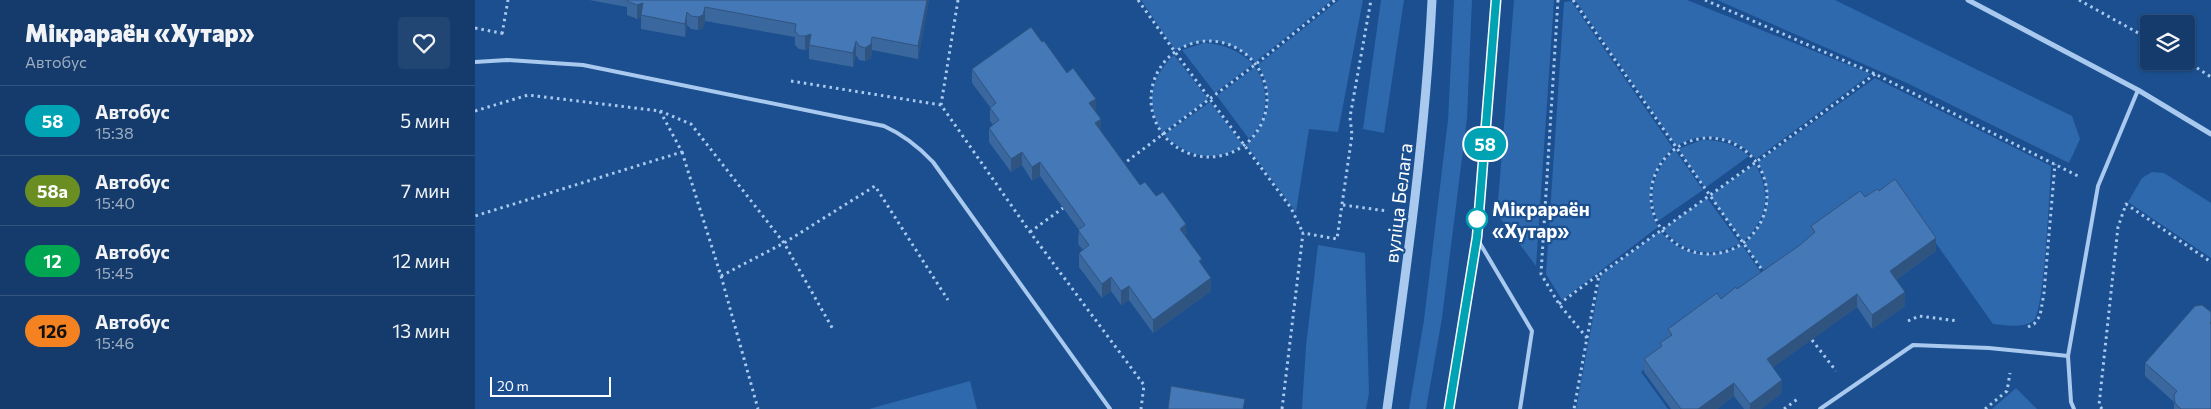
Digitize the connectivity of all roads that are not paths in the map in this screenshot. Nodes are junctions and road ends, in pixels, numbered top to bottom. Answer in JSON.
{"nodes":[{"id":1,"x":1432,"y":0,"type":"edge"},
{"id":2,"x":1496,"y":0,"type":"edge"},
{"id":3,"x":1968,"y":0,"type":"edge"},
{"id":4,"x":475,"y":62,"type":"edge"},
{"id":5,"x":2138,"y":90,"type":"junction"},
{"id":6,"x":2211,"y":134,"type":"edge"},
{"id":7,"x":1477,"y":237,"type":"junction"},
{"id":8,"x":2068,"y":356,"type":"junction"},
{"id":9,"x":1110,"y":409,"type":"edge"},
{"id":10,"x":1387,"y":409,"type":"edge"},
{"id":11,"x":1449,"y":409,"type":"edge"},
{"id":12,"x":1520,"y":409,"type":"edge"},
{"id":13,"x":1819,"y":409,"type":"edge"},
{"id":14,"x":2074,"y":409,"type":"edge"}],
"edges":[{"from":1,"to":10,"type":"street","name":"вуліца Белага"},
{"from":2,"to":7,"type":"street"},
{"from":3,"to":5,"type":"street"},
{"from":4,"to":9,"type":"lane"},
{"from":5,"to":6,"type":"street"},
{"from":5,"to":8,"type":"lane"},
{"from":7,"to":11,"type":"street"},
{"from":7,"to":12,"type":"lane"},
{"from":8,"to":13,"type":"lane"},
{"from":8,"to":14,"type":"lane"}]}
